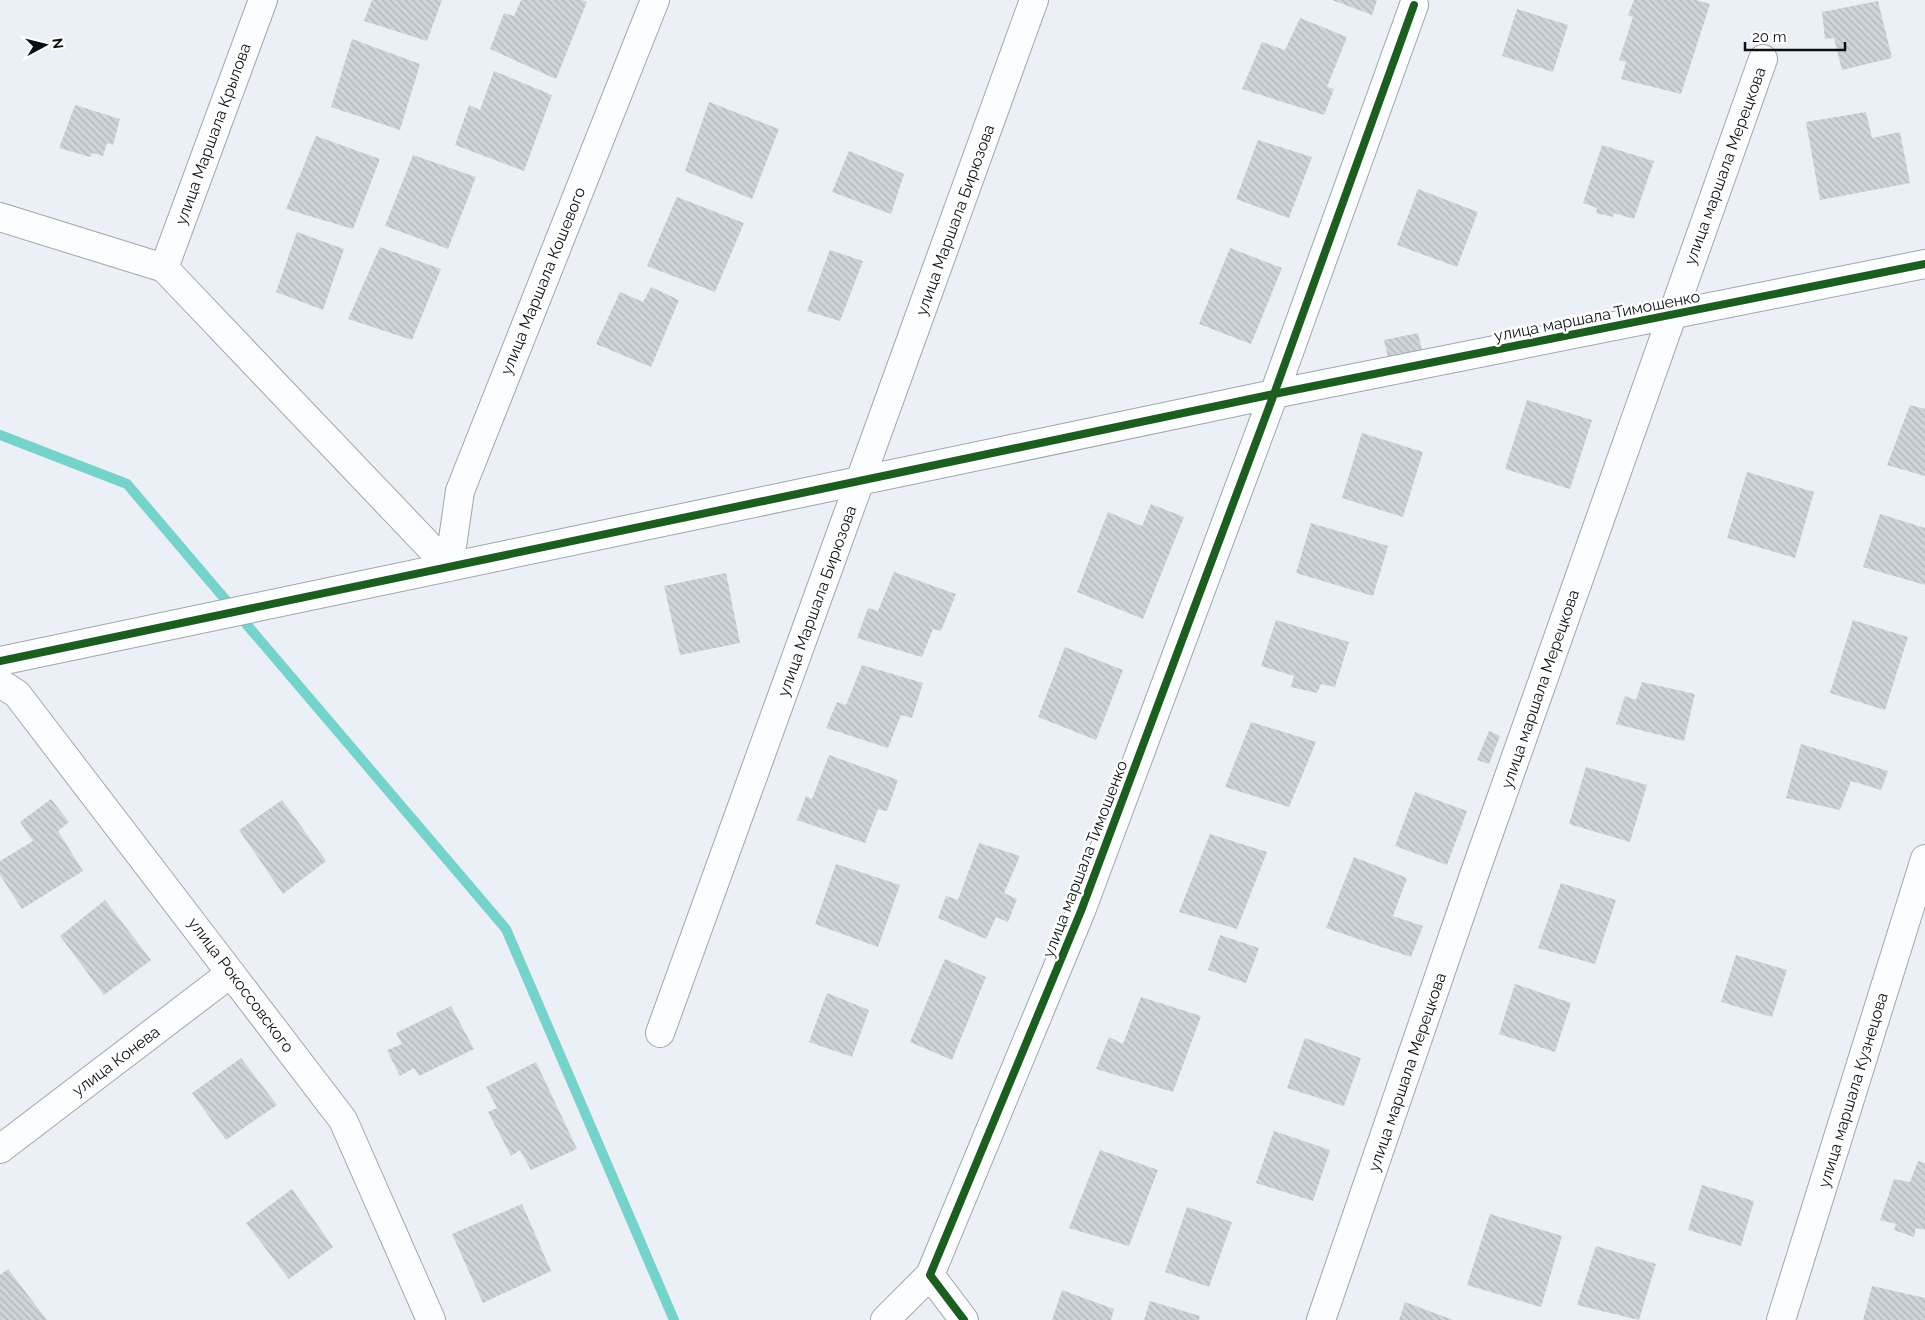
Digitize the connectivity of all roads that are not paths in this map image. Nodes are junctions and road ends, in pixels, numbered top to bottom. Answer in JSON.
{"nodes":[{"id":1,"x":263,"y":0,"type":"edge"},
{"id":2,"x":655,"y":0,"type":"edge"},
{"id":3,"x":1034,"y":0,"type":"edge"},
{"id":4,"x":1414,"y":5,"type":"dead end"},
{"id":5,"x":1763,"y":60,"type":"dead end"},
{"id":6,"x":0,"y":217,"type":"edge"},
{"id":7,"x":1925,"y":264,"type":"edge"},
{"id":8,"x":164,"y":268,"type":"junction"},
{"id":9,"x":1671,"y":316,"type":"junction"},
{"id":10,"x":1274,"y":394,"type":"junction"},
{"id":11,"x":860,"y":481,"type":"junction"},
{"id":12,"x":449,"y":567,"type":"junction"},
{"id":13,"x":0,"y":661,"type":"edge"},
{"id":14,"x":0,"y":683,"type":"edge"},
{"id":15,"x":1925,"y":859,"type":"edge"},
{"id":16,"x":231,"y":973,"type":"junction"},
{"id":17,"x":660,"y":1033,"type":"dead end"},
{"id":18,"x":0,"y":1149,"type":"edge"},
{"id":19,"x":930,"y":1275,"type":"junction"},
{"id":20,"x":428,"y":1319,"type":"edge"},
{"id":21,"x":885,"y":1320,"type":"edge"},
{"id":22,"x":964,"y":1320,"type":"edge"},
{"id":23,"x":1321,"y":1320,"type":"edge"},
{"id":24,"x":1781,"y":1320,"type":"edge"}],
"edges":[{"from":1,"to":8,"type":"street","name":"улица Маршала Крылова"},
{"from":2,"to":12,"type":"street","name":"улица Маршала Кошевого"},
{"from":3,"to":11,"type":"street","name":"улица Маршала Бирюзова"},
{"from":4,"to":10,"type":"street","name":"улица маршала Тимошенко"},
{"from":5,"to":9,"type":"street","name":"улица маршала Мерецкова"},
{"from":6,"to":8,"type":"street"},
{"from":7,"to":9,"type":"street","name":"улица маршала Тимошенко"},
{"from":8,"to":12,"type":"street"},
{"from":9,"to":10,"type":"street","name":"улица маршала Тимошенко"},
{"from":9,"to":23,"type":"street","name":"улица маршала Мерецкова"},
{"from":10,"to":11,"type":"street"},
{"from":10,"to":19,"type":"street","name":"улица маршала Тимошенко"},
{"from":11,"to":12,"type":"street"},
{"from":11,"to":17,"type":"street","name":"улица Маршала Бирюзова"},
{"from":12,"to":13,"type":"street"},
{"from":14,"to":16,"type":"street","name":"улица Рокоссовского"},
{"from":15,"to":24,"type":"street","name":"улица маршала Кузнецова"},
{"from":16,"to":18,"type":"street","name":"улица Конева"},
{"from":16,"to":20,"type":"street","name":"улица Рокоссовского"},
{"from":19,"to":21,"type":"street"},
{"from":19,"to":22,"type":"street"}]}
